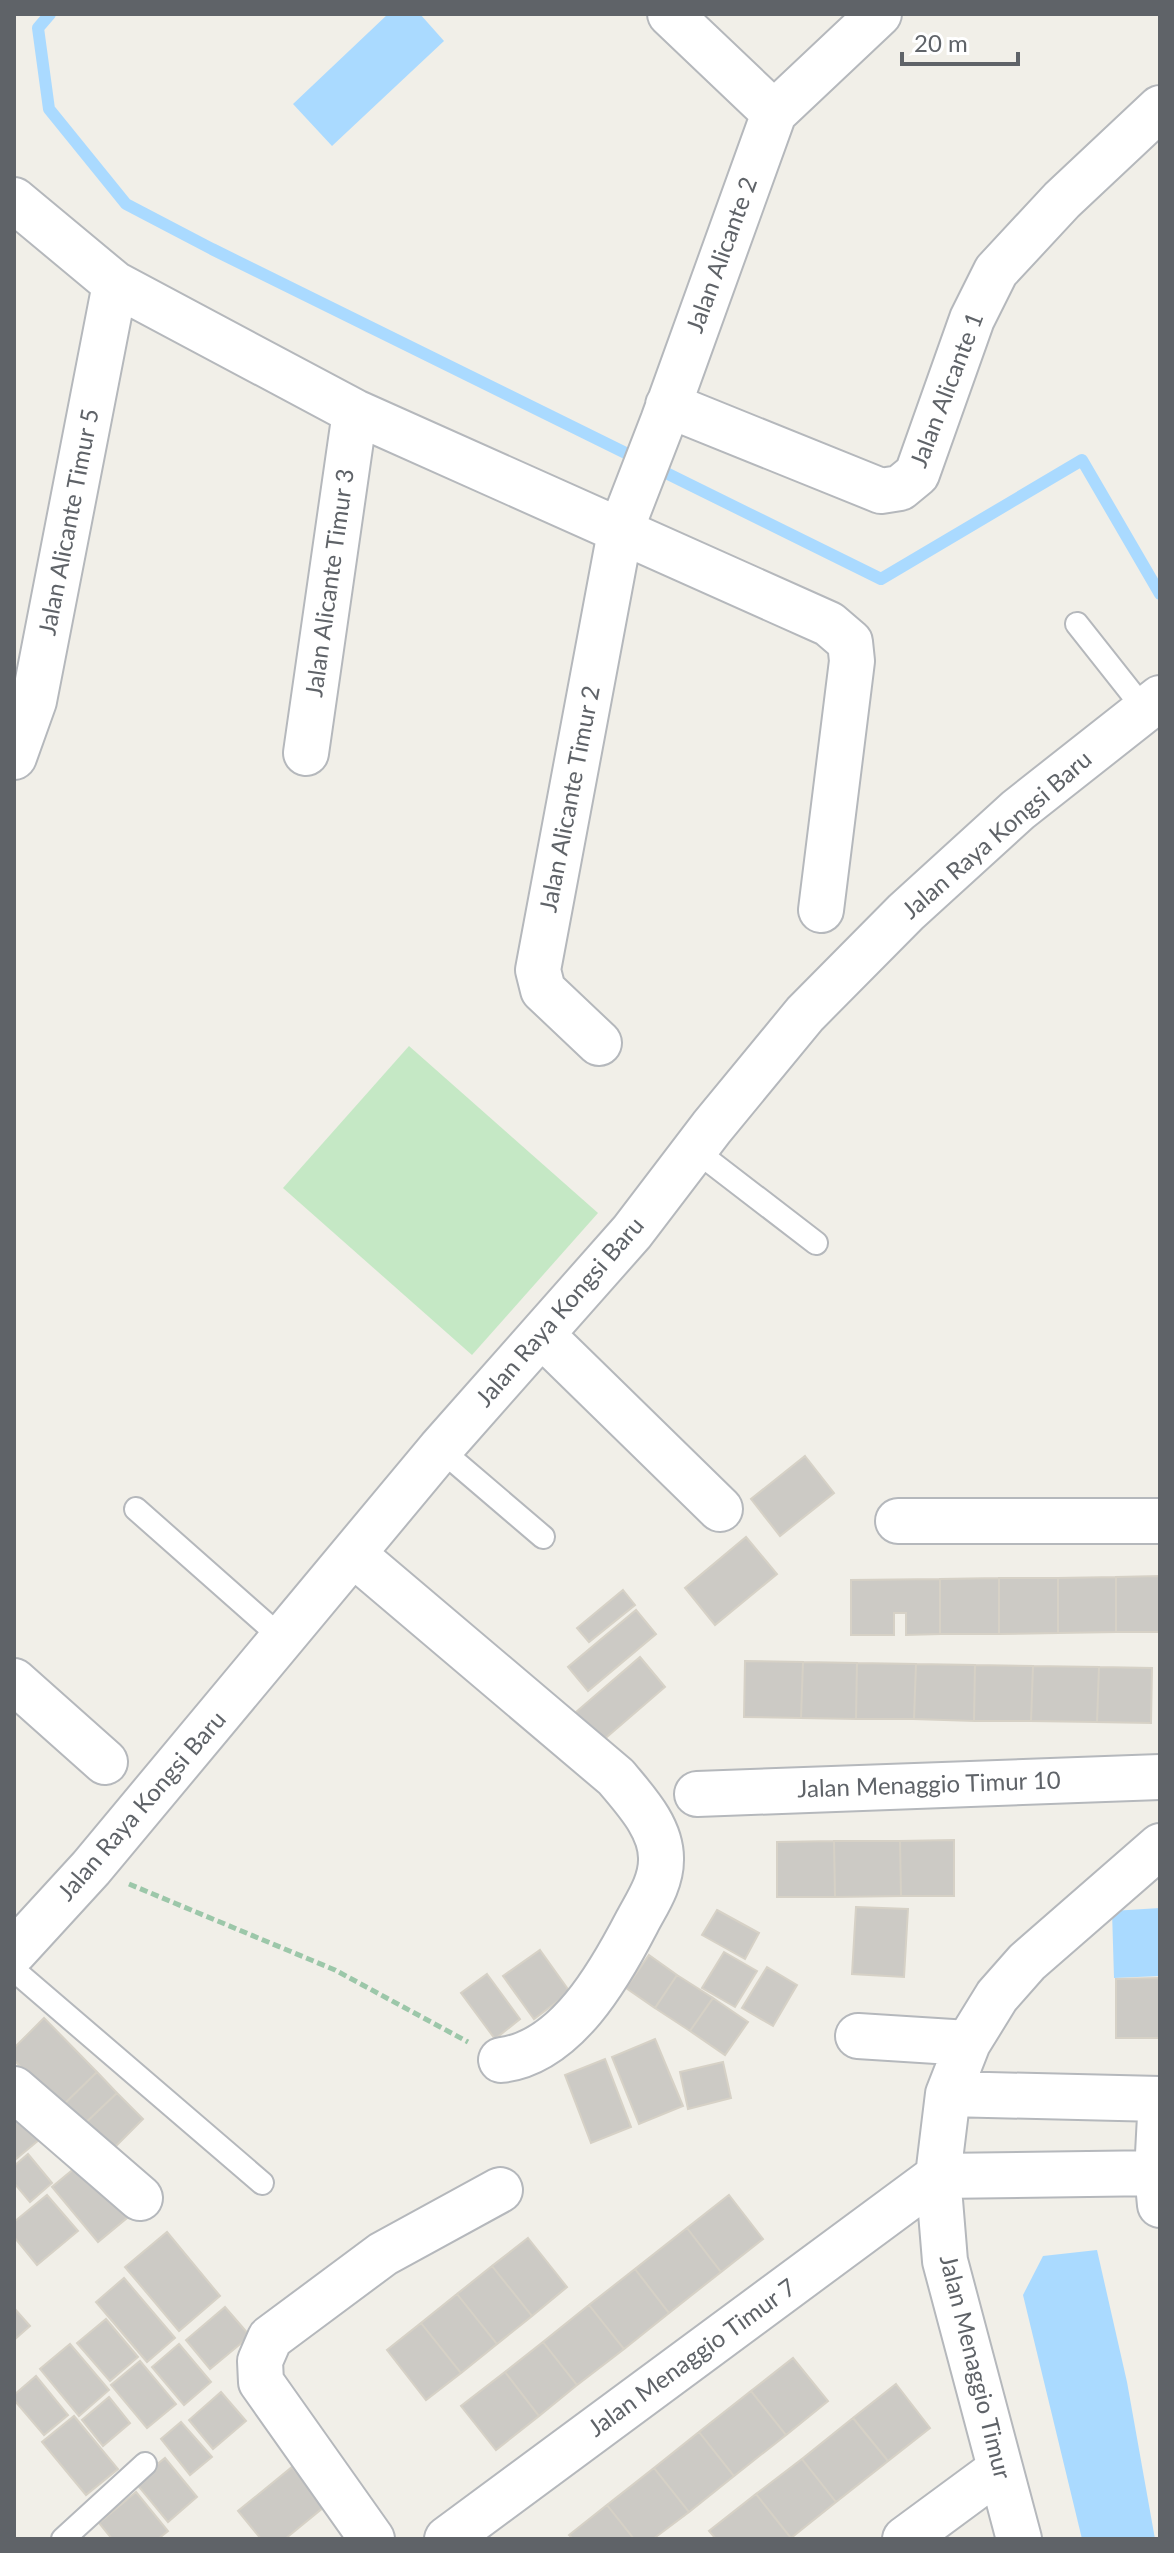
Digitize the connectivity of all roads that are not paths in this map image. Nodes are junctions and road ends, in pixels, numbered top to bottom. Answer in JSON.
{"nodes":[{"id":1,"x":670,"y":14,"type":"edge"},
{"id":2,"x":879,"y":14,"type":"edge"},
{"id":3,"x":1160,"y":108,"type":"edge"},
{"id":4,"x":774,"y":113,"type":"junction"},
{"id":5,"x":14,"y":200,"type":"edge"},
{"id":6,"x":115,"y":284,"type":"junction"},
{"id":7,"x":355,"y":412,"type":"junction"},
{"id":8,"x":666,"y":413,"type":"junction"},
{"id":9,"x":625,"y":522,"type":"junction"},
{"id":10,"x":1077,"y":624,"type":"dead end"},
{"id":11,"x":1152,"y":704,"type":"edge"},
{"id":12,"x":306,"y":753,"type":"dead end"},
{"id":13,"x":14,"y":757,"type":"edge"},
{"id":14,"x":822,"y":906,"type":"dead end"},
{"id":15,"x":599,"y":1043,"type":"dead end"},
{"id":16,"x":695,"y":1150,"type":"junction"},
{"id":17,"x":816,"y":1243,"type":"dead end"},
{"id":18,"x":542,"y":1335,"type":"junction"},
{"id":19,"x":440,"y":1449,"type":"junction"},
{"id":20,"x":136,"y":1509,"type":"dead end"},
{"id":21,"x":720,"y":1509,"type":"dead end"},
{"id":22,"x":898,"y":1521,"type":"dead end"},
{"id":23,"x":1160,"y":1521,"type":"edge"},
{"id":24,"x":543,"y":1537,"type":"dead end"},
{"id":25,"x":353,"y":1554,"type":"junction"},
{"id":26,"x":283,"y":1639,"type":"junction"},
{"id":27,"x":14,"y":1681,"type":"edge"},
{"id":28,"x":105,"y":1762,"type":"dead end"},
{"id":29,"x":1160,"y":1777,"type":"edge"},
{"id":30,"x":697,"y":1794,"type":"dead end"},
{"id":31,"x":1160,"y":1846,"type":"edge"},
{"id":32,"x":14,"y":1952,"type":"edge"},
{"id":33,"x":14,"y":1970,"type":"edge"},
{"id":34,"x":858,"y":2036,"type":"dead end"},
{"id":35,"x":968,"y":2043,"type":"junction"},
{"id":36,"x":501,"y":2060,"type":"road end"},
{"id":37,"x":14,"y":2089,"type":"edge"},
{"id":38,"x":948,"y":2094,"type":"junction"},
{"id":39,"x":1160,"y":2099,"type":"edge"},
{"id":40,"x":1160,"y":2116,"type":"edge"},
{"id":41,"x":938,"y":2176,"type":"junction"},
{"id":42,"x":262,"y":2183,"type":"dead end"},
{"id":43,"x":1159,"y":2184,"type":"edge"},
{"id":44,"x":500,"y":2190,"type":"dead end"},
{"id":45,"x":140,"y":2198,"type":"dead end"},
{"id":46,"x":145,"y":2464,"type":"dead end"},
{"id":47,"x":1000,"y":2469,"type":"junction"},
{"id":48,"x":63,"y":2539,"type":"edge"},
{"id":49,"x":372,"y":2539,"type":"edge"},
{"id":50,"x":447,"y":2539,"type":"edge"},
{"id":51,"x":905,"y":2539,"type":"edge"},
{"id":52,"x":1019,"y":2539,"type":"edge"}],
"edges":[{"from":1,"to":4,"type":"street"},
{"from":2,"to":4,"type":"street","name":"Jalan Alicante 2"},
{"from":3,"to":8,"type":"street","name":"Jalan Alicante 1"},
{"from":4,"to":8,"type":"street","name":"Jalan Alicante 2"},
{"from":5,"to":6,"type":"street"},
{"from":6,"to":7,"type":"street"},
{"from":6,"to":13,"type":"street","name":"Jalan Alicante Timur 5"},
{"from":7,"to":9,"type":"street"},
{"from":7,"to":12,"type":"street","name":"Jalan Alicante Timur 3"},
{"from":8,"to":9,"type":"street","name":"Jalan Alicante 2"},
{"from":9,"to":14,"type":"street"},
{"from":9,"to":15,"type":"street","name":"Jalan Alicante Timur 2"},
{"from":10,"to":11,"type":"lane"},
{"from":11,"to":16,"type":"street","name":"Jalan Raya Kongsi Baru"},
{"from":16,"to":17,"type":"lane"},
{"from":16,"to":18,"type":"street","name":"Jalan Raya Kongsi Baru"},
{"from":18,"to":19,"type":"street","name":"Jalan Raya Kongsi Baru"},
{"from":18,"to":21,"type":"street"},
{"from":19,"to":24,"type":"lane"},
{"from":19,"to":25,"type":"street","name":"Jalan Raya Kongsi Baru"},
{"from":20,"to":26,"type":"lane"},
{"from":22,"to":23,"type":"street"},
{"from":25,"to":26,"type":"street","name":"Jalan Raya Kongsi Baru"},
{"from":25,"to":36,"type":"street"},
{"from":26,"to":32,"type":"street","name":"Jalan Raya Kongsi Baru"},
{"from":27,"to":28,"type":"street"},
{"from":29,"to":30,"type":"street","name":"Jalan Menaggio Timur 10"},
{"from":31,"to":35,"type":"street","name":"Jalan Menaggio Timur"},
{"from":33,"to":42,"type":"lane"},
{"from":34,"to":35,"type":"street"},
{"from":35,"to":38,"type":"street","name":"Jalan Menaggio Timur"},
{"from":37,"to":45,"type":"street"},
{"from":38,"to":39,"type":"street"},
{"from":38,"to":41,"type":"street","name":"Jalan Menaggio Timur"},
{"from":40,"to":43,"type":"street"},
{"from":41,"to":43,"type":"street"},
{"from":41,"to":47,"type":"street","name":"Jalan Menaggio Timur"},
{"from":41,"to":50,"type":"street","name":"Jalan Menaggio Timur 7"},
{"from":44,"to":49,"type":"street"},
{"from":46,"to":48,"type":"lane"},
{"from":47,"to":51,"type":"street"},
{"from":47,"to":52,"type":"street","name":"Jalan Menaggio Timur"}]}
